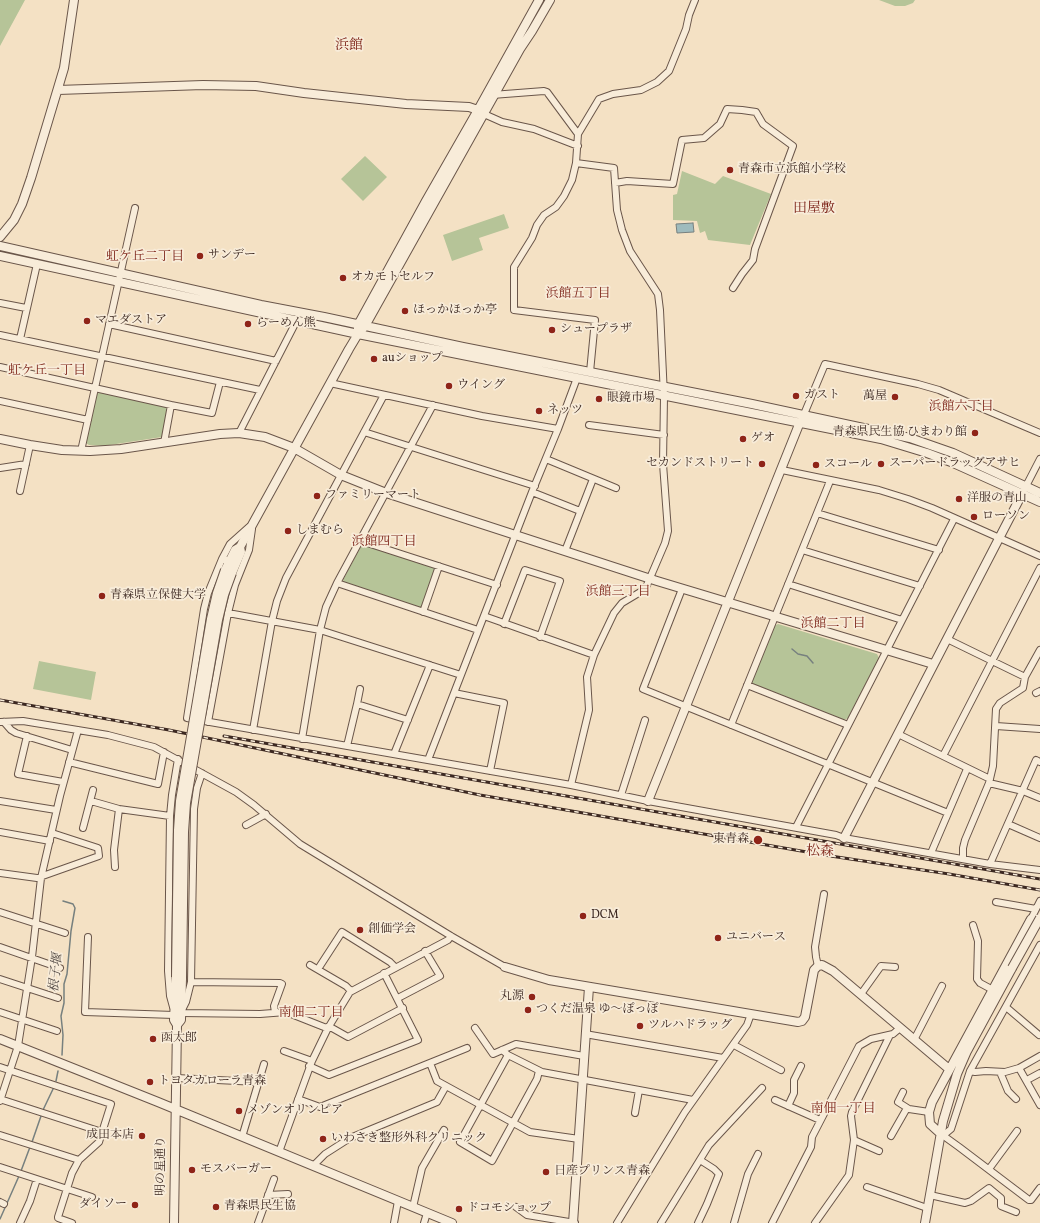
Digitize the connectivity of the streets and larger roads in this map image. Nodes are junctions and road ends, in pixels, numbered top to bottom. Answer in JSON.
{"nodes":[{"id":1,"x":74,"y":0,"type":"edge"},
{"id":2,"x":539,"y":0,"type":"edge"},
{"id":3,"x":550,"y":0,"type":"edge"},
{"id":4,"x":695,"y":0,"type":"edge"},
{"id":5,"x":58,"y":90,"type":"junction"},
{"id":6,"x":491,"y":95,"type":"junction"},
{"id":7,"x":481,"y":112,"type":"junction"},
{"id":8,"x":578,"y":134,"type":"junction"},
{"id":9,"x":578,"y":146,"type":"junction"},
{"id":10,"x":576,"y":163,"type":"junction"},
{"id":11,"x":615,"y":183,"type":"junction"},
{"id":12,"x":135,"y":208,"type":"dead end"},
{"id":13,"x":0,"y":237,"type":"edge"},
{"id":14,"x":0,"y":246,"type":"edge"},
{"id":15,"x":0,"y":256,"type":"edge"},
{"id":16,"x":36,"y":264,"type":"junction"},
{"id":17,"x":120,"y":273,"type":"junction"},
{"id":18,"x":118,"y":282,"type":"junction"},
{"id":19,"x":732,"y":288,"type":"dead end"},
{"id":20,"x":0,"y":303,"type":"edge"},
{"id":21,"x":26,"y":308,"type":"junction"},
{"id":22,"x":296,"y":320,"type":"junction"},
{"id":23,"x":109,"y":324,"type":"junction"},
{"id":24,"x":361,"y":325,"type":"junction"},
{"id":25,"x":358,"y":334,"type":"junction"},
{"id":26,"x":0,"y":335,"type":"edge"},
{"id":27,"x":20,"y":339,"type":"junction"},
{"id":28,"x":102,"y":357,"type":"junction"},
{"id":29,"x":276,"y":360,"type":"junction"},
{"id":30,"x":0,"y":367,"type":"edge"},
{"id":31,"x":590,"y":372,"type":"junction"},
{"id":32,"x":577,"y":378,"type":"junction"},
{"id":33,"x":220,"y":382,"type":"junction"},
{"id":34,"x":330,"y":383,"type":"junction"},
{"id":35,"x":664,"y":386,"type":"junction"},
{"id":36,"x":95,"y":388,"type":"junction"},
{"id":37,"x":260,"y":390,"type":"junction"},
{"id":38,"x":384,"y":395,"type":"junction"},
{"id":39,"x":664,"y":396,"type":"junction"},
{"id":40,"x":0,"y":400,"type":"edge"},
{"id":41,"x":171,"y":405,"type":"junction"},
{"id":42,"x":433,"y":405,"type":"junction"},
{"id":43,"x":802,"y":419,"type":"junction"},
{"id":44,"x":88,"y":420,"type":"junction"},
{"id":45,"x":589,"y":424,"type":"dead end"},
{"id":46,"x":558,"y":430,"type":"junction"},
{"id":47,"x":364,"y":432,"type":"junction"},
{"id":48,"x":239,"y":433,"type":"junction"},
{"id":49,"x":1040,"y":433,"type":"edge"},
{"id":50,"x":664,"y":435,"type":"junction"},
{"id":51,"x":0,"y":439,"type":"edge"},
{"id":52,"x":164,"y":443,"type":"junction"},
{"id":53,"x":30,"y":445,"type":"junction"},
{"id":54,"x":411,"y":446,"type":"junction"},
{"id":55,"x":294,"y":448,"type":"junction"},
{"id":56,"x":81,"y":451,"type":"junction"},
{"id":57,"x":546,"y":459,"type":"junction"},
{"id":58,"x":1040,"y":459,"type":"edge"},
{"id":59,"x":26,"y":464,"type":"junction"},
{"id":60,"x":0,"y":468,"type":"edge"},
{"id":61,"x":782,"y":470,"type":"junction"},
{"id":62,"x":341,"y":475,"type":"junction"},
{"id":63,"x":593,"y":479,"type":"junction"},
{"id":64,"x":830,"y":481,"type":"junction"},
{"id":65,"x":616,"y":488,"type":"dead end"},
{"id":66,"x":533,"y":489,"type":"junction"},
{"id":67,"x":20,"y":490,"type":"dead end"},
{"id":68,"x":1024,"y":490,"type":"junction"},
{"id":69,"x":1040,"y":492,"type":"edge"},
{"id":70,"x":386,"y":493,"type":"junction"},
{"id":71,"x":1040,"y":502,"type":"edge"},
{"id":72,"x":580,"y":512,"type":"junction"},
{"id":73,"x":817,"y":513,"type":"junction"},
{"id":74,"x":954,"y":519,"type":"junction"},
{"id":75,"x":252,"y":525,"type":"junction"},
{"id":76,"x":516,"y":535,"type":"junction"},
{"id":77,"x":999,"y":539,"type":"junction"},
{"id":78,"x":361,"y":541,"type":"junction"},
{"id":79,"x":240,"y":547,"type":"junction"},
{"id":80,"x":802,"y":550,"type":"junction"},
{"id":81,"x":939,"y":550,"type":"junction"},
{"id":82,"x":565,"y":551,"type":"junction"},
{"id":83,"x":1040,"y":556,"type":"edge"},
{"id":84,"x":226,"y":560,"type":"junction"},
{"id":85,"x":438,"y":566,"type":"junction"},
{"id":86,"x":1040,"y":568,"type":"edge"},
{"id":87,"x":228,"y":572,"type":"junction"},
{"id":88,"x":649,"y":578,"type":"junction"},
{"id":89,"x":337,"y":584,"type":"junction"},
{"id":90,"x":788,"y":584,"type":"junction"},
{"id":91,"x":497,"y":585,"type":"junction"},
{"id":92,"x":920,"y":586,"type":"junction"},
{"id":93,"x":682,"y":589,"type":"junction"},
{"id":94,"x":728,"y":602,"type":"junction"},
{"id":95,"x":423,"y":612,"type":"junction"},
{"id":96,"x":228,"y":613,"type":"junction"},
{"id":97,"x":484,"y":616,"type":"junction"},
{"id":98,"x":775,"y":616,"type":"junction"},
{"id":99,"x":902,"y":620,"type":"junction"},
{"id":100,"x":272,"y":621,"type":"junction"},
{"id":101,"x":504,"y":624,"type":"junction"},
{"id":102,"x":320,"y":630,"type":"junction"},
{"id":103,"x":478,"y":630,"type":"junction"},
{"id":104,"x":540,"y":637,"type":"junction"},
{"id":105,"x":947,"y":639,"type":"junction"},
{"id":106,"x":886,"y":650,"type":"junction"},
{"id":107,"x":1040,"y":650,"type":"edge"},
{"id":108,"x":594,"y":655,"type":"junction"},
{"id":109,"x":992,"y":661,"type":"junction"},
{"id":110,"x":933,"y":664,"type":"junction"},
{"id":111,"x":430,"y":665,"type":"junction"},
{"id":112,"x":461,"y":675,"type":"junction"},
{"id":113,"x":1025,"y":677,"type":"junction"},
{"id":114,"x":747,"y":685,"type":"junction"},
{"id":115,"x":360,"y":689,"type":"dead end"},
{"id":116,"x":454,"y":693,"type":"junction"},
{"id":117,"x":357,"y":704,"type":"junction"},
{"id":118,"x":686,"y":707,"type":"junction"},
{"id":119,"x":408,"y":720,"type":"junction"},
{"id":120,"x":645,"y":720,"type":"dead end"},
{"id":121,"x":2,"y":722,"type":"edge"},
{"id":122,"x":208,"y":722,"type":"junction"},
{"id":123,"x":731,"y":725,"type":"junction"},
{"id":124,"x":848,"y":725,"type":"junction"},
{"id":125,"x":996,"y":726,"type":"junction"},
{"id":126,"x":1040,"y":729,"type":"edge"},
{"id":127,"x":78,"y":730,"type":"junction"},
{"id":128,"x":253,"y":730,"type":"junction"},
{"id":129,"x":898,"y":734,"type":"junction"},
{"id":130,"x":27,"y":736,"type":"junction"},
{"id":131,"x":302,"y":739,"type":"junction"},
{"id":132,"x":347,"y":746,"type":"junction"},
{"id":133,"x":72,"y":750,"type":"junction"},
{"id":134,"x":164,"y":752,"type":"junction"},
{"id":135,"x":394,"y":754,"type":"junction"},
{"id":136,"x":943,"y":756,"type":"junction"},
{"id":137,"x":178,"y":760,"type":"junction"},
{"id":138,"x":428,"y":760,"type":"junction"},
{"id":139,"x":69,"y":762,"type":"junction"},
{"id":140,"x":1040,"y":762,"type":"edge"},
{"id":141,"x":828,"y":765,"type":"junction"},
{"id":142,"x":967,"y":768,"type":"junction"},
{"id":143,"x":490,"y":771,"type":"junction"},
{"id":144,"x":202,"y":773,"type":"junction"},
{"id":145,"x":989,"y":781,"type":"junction"},
{"id":146,"x":63,"y":782,"type":"junction"},
{"id":147,"x":873,"y":782,"type":"junction"},
{"id":148,"x":571,"y":785,"type":"junction"},
{"id":149,"x":94,"y":790,"type":"dead end"},
{"id":150,"x":1023,"y":791,"type":"junction"},
{"id":151,"x":621,"y":795,"type":"junction"},
{"id":152,"x":1040,"y":798,"type":"edge"},
{"id":153,"x":0,"y":801,"type":"edge"},
{"id":154,"x":91,"y":801,"type":"junction"},
{"id":155,"x":648,"y":801,"type":"junction"},
{"id":156,"x":119,"y":809,"type":"junction"},
{"id":157,"x":56,"y":810,"type":"junction"},
{"id":158,"x":948,"y":813,"type":"junction"},
{"id":159,"x":266,"y":814,"type":"junction"},
{"id":160,"x":170,"y":816,"type":"junction"},
{"id":161,"x":1008,"y":824,"type":"junction"},
{"id":162,"x":246,"y":825,"type":"dead end"},
{"id":163,"x":796,"y":827,"type":"junction"},
{"id":164,"x":83,"y":828,"type":"dead end"},
{"id":165,"x":0,"y":832,"type":"edge"},
{"id":166,"x":52,"y":833,"type":"junction"},
{"id":167,"x":844,"y":838,"type":"junction"},
{"id":168,"x":1040,"y":838,"type":"edge"},
{"id":169,"x":50,"y":841,"type":"junction"},
{"id":170,"x":931,"y":853,"type":"junction"},
{"id":171,"x":963,"y":859,"type":"junction"},
{"id":172,"x":990,"y":864,"type":"junction"},
{"id":173,"x":114,"y":867,"type":"dead end"},
{"id":174,"x":1040,"y":870,"type":"edge"},
{"id":175,"x":0,"y":873,"type":"edge"},
{"id":176,"x":41,"y":878,"type":"junction"},
{"id":177,"x":824,"y":894,"type":"dead end"},
{"id":178,"x":1040,"y":900,"type":"edge"},
{"id":179,"x":996,"y":902,"type":"dead end"},
{"id":180,"x":1036,"y":909,"type":"junction"},
{"id":181,"x":0,"y":912,"type":"edge"},
{"id":182,"x":1037,"y":919,"type":"edge"},
{"id":183,"x":35,"y":924,"type":"junction"},
{"id":184,"x":973,"y":925,"type":"dead end"},
{"id":185,"x":65,"y":932,"type":"dead end"},
{"id":186,"x":451,"y":936,"type":"junction"},
{"id":187,"x":88,"y":937,"type":"dead end"},
{"id":188,"x":1040,"y":945,"type":"edge"},
{"id":189,"x":0,"y":947,"type":"edge"},
{"id":190,"x":425,"y":951,"type":"junction"},
{"id":191,"x":32,"y":957,"type":"junction"},
{"id":192,"x":1038,"y":957,"type":"edge"},
{"id":193,"x":310,"y":964,"type":"dead end"},
{"id":194,"x":818,"y":966,"type":"junction"},
{"id":195,"x":395,"y":967,"type":"junction"},
{"id":196,"x":505,"y":967,"type":"joint"},
{"id":197,"x":895,"y":967,"type":"dead end"},
{"id":198,"x":60,"y":968,"type":"dead end"},
{"id":199,"x":318,"y":969,"type":"junction"},
{"id":200,"x":384,"y":973,"type":"junction"},
{"id":201,"x":0,"y":979,"type":"edge"},
{"id":202,"x":191,"y":982,"type":"junction"},
{"id":203,"x":942,"y":986,"type":"dead end"},
{"id":204,"x":589,"y":987,"type":"junction"},
{"id":205,"x":27,"y":988,"type":"junction"},
{"id":206,"x":992,"y":990,"type":"junction"},
{"id":207,"x":351,"y":991,"type":"junction"},
{"id":208,"x":861,"y":994,"type":"junction"},
{"id":209,"x":58,"y":998,"type":"dead end"},
{"id":210,"x":398,"y":998,"type":"junction"},
{"id":211,"x":1006,"y":1007,"type":"junction"},
{"id":212,"x":403,"y":1008,"type":"junction"},
{"id":213,"x":0,"y":1012,"type":"edge"},
{"id":214,"x":178,"y":1012,"type":"junction"},
{"id":215,"x":275,"y":1012,"type":"junction"},
{"id":216,"x":751,"y":1014,"type":"junction"},
{"id":217,"x":22,"y":1019,"type":"junction"},
{"id":218,"x":328,"y":1028,"type":"junction"},
{"id":219,"x":475,"y":1028,"type":"dead end"},
{"id":220,"x":900,"y":1028,"type":"junction"},
{"id":221,"x":57,"y":1031,"type":"dead end"},
{"id":222,"x":585,"y":1034,"type":"junction"},
{"id":223,"x":890,"y":1035,"type":"junction"},
{"id":224,"x":1038,"y":1035,"type":"dead end"},
{"id":225,"x":0,"y":1039,"type":"edge"},
{"id":226,"x":914,"y":1040,"type":"junction"},
{"id":227,"x":734,"y":1045,"type":"junction"},
{"id":228,"x":18,"y":1046,"type":"junction"},
{"id":229,"x":467,"y":1048,"type":"dead end"},
{"id":230,"x":502,"y":1050,"type":"junction"},
{"id":231,"x":284,"y":1051,"type":"dead end"},
{"id":232,"x":508,"y":1055,"type":"junction"},
{"id":233,"x":584,"y":1056,"type":"junction"},
{"id":234,"x":1040,"y":1056,"type":"edge"},
{"id":235,"x":723,"y":1058,"type":"junction"},
{"id":236,"x":430,"y":1063,"type":"junction"},
{"id":237,"x":264,"y":1064,"type":"dead end"},
{"id":238,"x":310,"y":1064,"type":"junction"},
{"id":239,"x":801,"y":1066,"type":"dead end"},
{"id":240,"x":0,"y":1067,"type":"edge"},
{"id":241,"x":1019,"y":1068,"type":"junction"},
{"id":242,"x":950,"y":1069,"type":"junction"},
{"id":243,"x":10,"y":1070,"type":"junction"},
{"id":244,"x":781,"y":1070,"type":"dead end"},
{"id":245,"x":539,"y":1071,"type":"junction"},
{"id":246,"x":970,"y":1071,"type":"junction"},
{"id":247,"x":1000,"y":1072,"type":"junction"},
{"id":248,"x":1040,"y":1073,"type":"edge"},
{"id":249,"x":176,"y":1078,"type":"junction"},
{"id":250,"x":582,"y":1080,"type":"junction"},
{"id":251,"x":1027,"y":1080,"type":"junction"},
{"id":252,"x":258,"y":1082,"type":"junction"},
{"id":253,"x":446,"y":1086,"type":"junction"},
{"id":254,"x":762,"y":1088,"type":"dead end"},
{"id":255,"x":639,"y":1090,"type":"junction"},
{"id":256,"x":903,"y":1092,"type":"dead end"},
{"id":257,"x":298,"y":1099,"type":"junction"},
{"id":258,"x":1016,"y":1099,"type":"dead end"},
{"id":259,"x":0,"y":1100,"type":"edge"},
{"id":260,"x":693,"y":1100,"type":"junction"},
{"id":261,"x":775,"y":1100,"type":"dead end"},
{"id":262,"x":480,"y":1105,"type":"junction"},
{"id":263,"x":788,"y":1106,"type":"junction"},
{"id":264,"x":1040,"y":1106,"type":"edge"},
{"id":265,"x":907,"y":1108,"type":"junction"},
{"id":266,"x":175,"y":1109,"type":"junction"},
{"id":267,"x":929,"y":1112,"type":"junction"},
{"id":268,"x":635,"y":1114,"type":"dead end"},
{"id":269,"x":820,"y":1120,"type":"junction"},
{"id":270,"x":513,"y":1123,"type":"junction"},
{"id":271,"x":444,"y":1130,"type":"dead end"},
{"id":272,"x":1017,"y":1131,"type":"dead end"},
{"id":273,"x":102,"y":1132,"type":"junction"},
{"id":274,"x":941,"y":1134,"type":"junction"},
{"id":275,"x":0,"y":1135,"type":"edge"},
{"id":276,"x":891,"y":1136,"type":"dead end"},
{"id":277,"x":242,"y":1137,"type":"junction"},
{"id":278,"x":579,"y":1139,"type":"junction"},
{"id":279,"x":854,"y":1140,"type":"junction"},
{"id":280,"x":879,"y":1151,"type":"dead end"},
{"id":281,"x":279,"y":1152,"type":"junction"},
{"id":282,"x":758,"y":1154,"type":"dead end"},
{"id":283,"x":79,"y":1160,"type":"junction"},
{"id":284,"x":700,"y":1160,"type":"junction"},
{"id":285,"x":313,"y":1166,"type":"junction"},
{"id":286,"x":0,"y":1167,"type":"edge"},
{"id":287,"x":989,"y":1169,"type":"junction"},
{"id":288,"x":37,"y":1179,"type":"junction"},
{"id":289,"x":274,"y":1179,"type":"dead end"},
{"id":290,"x":866,"y":1187,"type":"dead end"},
{"id":291,"x":67,"y":1188,"type":"junction"},
{"id":292,"x":1040,"y":1188,"type":"edge"},
{"id":293,"x":288,"y":1194,"type":"dead end"},
{"id":294,"x":268,"y":1195,"type":"junction"},
{"id":295,"x":930,"y":1195,"type":"junction"},
{"id":296,"x":92,"y":1197,"type":"dead end"},
{"id":297,"x":398,"y":1201,"type":"junction"},
{"id":298,"x":413,"y":1207,"type":"junction"},
{"id":299,"x":516,"y":1207,"type":"dead end"},
{"id":300,"x":928,"y":1208,"type":"junction"},
{"id":301,"x":1016,"y":1212,"type":"dead end"},
{"id":302,"x":427,"y":1213,"type":"junction"},
{"id":303,"x":20,"y":1223,"type":"edge"},
{"id":304,"x":72,"y":1223,"type":"edge"},
{"id":305,"x":174,"y":1223,"type":"edge"},
{"id":306,"x":258,"y":1223,"type":"edge"},
{"id":307,"x":394,"y":1223,"type":"edge"},
{"id":308,"x":424,"y":1223,"type":"edge"},
{"id":309,"x":452,"y":1223,"type":"edge"},
{"id":310,"x":574,"y":1223,"type":"edge"},
{"id":311,"x":617,"y":1223,"type":"edge"},
{"id":312,"x":661,"y":1223,"type":"edge"},
{"id":313,"x":698,"y":1223,"type":"edge"},
{"id":314,"x":734,"y":1223,"type":"edge"},
{"id":315,"x":772,"y":1223,"type":"edge"},
{"id":316,"x":815,"y":1223,"type":"edge"},
{"id":317,"x":924,"y":1223,"type":"edge"}],
"edges":[{"from":1,"to":5,"type":"street"},
{"from":2,"to":6,"type":"street"},
{"from":3,"to":6,"type":"street"},
{"from":4,"to":8,"type":"street"},
{"from":5,"to":7,"type":"street"},
{"from":5,"to":13,"type":"street"},
{"from":6,"to":7,"type":"street"},
{"from":6,"to":8,"type":"street"},
{"from":7,"to":9,"type":"street"},
{"from":7,"to":24,"type":"street"},
{"from":8,"to":9,"type":"street"},
{"from":9,"to":10,"type":"street"},
{"from":10,"to":11,"type":"street"},
{"from":10,"to":31,"type":"street"},
{"from":11,"to":19,"type":"street"},
{"from":11,"to":35,"type":"street"},
{"from":12,"to":17,"type":"street"},
{"from":14,"to":17,"type":"street"},
{"from":15,"to":16,"type":"street"},
{"from":16,"to":18,"type":"street"},
{"from":16,"to":21,"type":"street"},
{"from":17,"to":18,"type":"street"},
{"from":17,"to":24,"type":"street"},
{"from":18,"to":22,"type":"street"},
{"from":18,"to":23,"type":"street"},
{"from":20,"to":21,"type":"street"},
{"from":21,"to":27,"type":"street"},
{"from":22,"to":25,"type":"street"},
{"from":22,"to":29,"type":"street"},
{"from":23,"to":28,"type":"street"},
{"from":23,"to":29,"type":"street"},
{"from":24,"to":25,"type":"street"},
{"from":24,"to":31,"type":"street"},
{"from":25,"to":32,"type":"street"},
{"from":25,"to":34,"type":"street"},
{"from":26,"to":27,"type":"street"},
{"from":27,"to":28,"type":"street"},
{"from":28,"to":33,"type":"street"},
{"from":28,"to":36,"type":"street"},
{"from":29,"to":37,"type":"street"},
{"from":30,"to":36,"type":"street"},
{"from":31,"to":35,"type":"street"},
{"from":32,"to":39,"type":"street"},
{"from":32,"to":46,"type":"street"},
{"from":33,"to":37,"type":"street"},
{"from":33,"to":41,"type":"street"},
{"from":34,"to":38,"type":"street"},
{"from":34,"to":55,"type":"street"},
{"from":35,"to":39,"type":"street"},
{"from":35,"to":43,"type":"street"},
{"from":36,"to":41,"type":"street"},
{"from":36,"to":44,"type":"street"},
{"from":37,"to":48,"type":"street"},
{"from":38,"to":42,"type":"street"},
{"from":38,"to":47,"type":"street"},
{"from":39,"to":43,"type":"street"},
{"from":39,"to":50,"type":"street"},
{"from":40,"to":44,"type":"street"},
{"from":41,"to":52,"type":"street"},
{"from":42,"to":46,"type":"street"},
{"from":42,"to":54,"type":"street"},
{"from":43,"to":49,"type":"street"},
{"from":43,"to":61,"type":"street"},
{"from":43,"to":68,"type":"street"},
{"from":44,"to":56,"type":"street"},
{"from":45,"to":50,"type":"street"},
{"from":46,"to":57,"type":"street"},
{"from":47,"to":54,"type":"street"},
{"from":47,"to":62,"type":"street"},
{"from":48,"to":52,"type":"street"},
{"from":48,"to":55,"type":"street"},
{"from":50,"to":88,"type":"street"},
{"from":51,"to":53,"type":"street"},
{"from":52,"to":56,"type":"street"},
{"from":53,"to":56,"type":"street"},
{"from":53,"to":59,"type":"street"},
{"from":54,"to":66,"type":"street"},
{"from":54,"to":70,"type":"street"},
{"from":55,"to":62,"type":"street"},
{"from":55,"to":75,"type":"street"},
{"from":57,"to":63,"type":"street"},
{"from":57,"to":66,"type":"street"},
{"from":58,"to":68,"type":"street"},
{"from":59,"to":60,"type":"street"},
{"from":59,"to":67,"type":"street"},
{"from":61,"to":64,"type":"street"},
{"from":61,"to":94,"type":"street"},
{"from":62,"to":70,"type":"street"},
{"from":62,"to":100,"type":"street"},
{"from":63,"to":65,"type":"street"},
{"from":63,"to":72,"type":"street"},
{"from":64,"to":73,"type":"street"},
{"from":64,"to":74,"type":"street"},
{"from":66,"to":72,"type":"street"},
{"from":66,"to":76,"type":"street"},
{"from":68,"to":69,"type":"street"},
{"from":68,"to":71,"type":"street"},
{"from":68,"to":77,"type":"street"},
{"from":70,"to":76,"type":"street"},
{"from":70,"to":78,"type":"street"},
{"from":72,"to":82,"type":"street"},
{"from":73,"to":80,"type":"street"},
{"from":73,"to":81,"type":"street"},
{"from":74,"to":77,"type":"street"},
{"from":74,"to":81,"type":"street"},
{"from":75,"to":79,"type":"street"},
{"from":75,"to":84,"type":"street"},
{"from":75,"to":96,"type":"street"},
{"from":76,"to":82,"type":"street"},
{"from":76,"to":91,"type":"street"},
{"from":77,"to":83,"type":"street"},
{"from":77,"to":105,"type":"street"},
{"from":78,"to":85,"type":"street"},
{"from":78,"to":89,"type":"street"},
{"from":79,"to":84,"type":"street"},
{"from":79,"to":87,"type":"street"},
{"from":80,"to":90,"type":"street"},
{"from":80,"to":92,"type":"street"},
{"from":81,"to":92,"type":"street"},
{"from":82,"to":88,"type":"street"},
{"from":84,"to":87,"type":"street"},
{"from":84,"to":122,"type":"street"},
{"from":85,"to":91,"type":"street"},
{"from":85,"to":95,"type":"street"},
{"from":86,"to":109,"type":"street"},
{"from":87,"to":214,"type":"street","name":"明の星通り","bridge":true},
{"from":88,"to":93,"type":"street"},
{"from":88,"to":108,"type":"street"},
{"from":89,"to":95,"type":"street"},
{"from":89,"to":102,"type":"street"},
{"from":90,"to":98,"type":"street"},
{"from":90,"to":99,"type":"street"},
{"from":91,"to":97,"type":"street"},
{"from":92,"to":99,"type":"street"},
{"from":93,"to":94,"type":"street"},
{"from":93,"to":118,"type":"street"},
{"from":94,"to":98,"type":"street"},
{"from":94,"to":118,"type":"street"},
{"from":95,"to":103,"type":"street"},
{"from":96,"to":100,"type":"street"},
{"from":96,"to":122,"type":"street"},
{"from":97,"to":101,"type":"street"},
{"from":97,"to":103,"type":"street"},
{"from":98,"to":106,"type":"street"},
{"from":98,"to":114,"type":"street"},
{"from":99,"to":106,"type":"street"},
{"from":100,"to":102,"type":"street"},
{"from":100,"to":128,"type":"street"},
{"from":101,"to":104,"type":"street"},
{"from":101,"to":104,"type":"street"},
{"from":102,"to":111,"type":"street"},
{"from":102,"to":131,"type":"street"},
{"from":103,"to":112,"type":"street"},
{"from":104,"to":108,"type":"street"},
{"from":105,"to":109,"type":"street"},
{"from":105,"to":110,"type":"street"},
{"from":106,"to":110,"type":"street"},
{"from":106,"to":124,"type":"street"},
{"from":107,"to":113,"type":"street"},
{"from":108,"to":148,"type":"street"},
{"from":109,"to":113,"type":"street"},
{"from":109,"to":136,"type":"street"},
{"from":110,"to":129,"type":"street"},
{"from":111,"to":112,"type":"street"},
{"from":111,"to":119,"type":"street"},
{"from":112,"to":116,"type":"street"},
{"from":113,"to":125,"type":"street"},
{"from":114,"to":123,"type":"street"},
{"from":114,"to":124,"type":"street"},
{"from":115,"to":117,"type":"street"},
{"from":116,"to":138,"type":"street"},
{"from":116,"to":143,"type":"street"},
{"from":117,"to":119,"type":"street"},
{"from":117,"to":132,"type":"street"},
{"from":118,"to":123,"type":"street"},
{"from":118,"to":155,"type":"street"},
{"from":119,"to":135,"type":"street"},
{"from":120,"to":151,"type":"street"},
{"from":121,"to":127,"type":"street"},
{"from":121,"to":130,"type":"street"},
{"from":122,"to":128,"type":"street"},
{"from":123,"to":141,"type":"street"},
{"from":124,"to":141,"type":"street"},
{"from":125,"to":126,"type":"street"},
{"from":125,"to":145,"type":"street"},
{"from":127,"to":133,"type":"street"},
{"from":127,"to":134,"type":"street"},
{"from":128,"to":131,"type":"street"},
{"from":129,"to":136,"type":"street"},
{"from":129,"to":147,"type":"street"},
{"from":130,"to":133,"type":"street"},
{"from":130,"to":146,"type":"street"},
{"from":131,"to":132,"type":"street"},
{"from":132,"to":135,"type":"street"},
{"from":133,"to":139,"type":"street"},
{"from":134,"to":137,"type":"street"},
{"from":134,"to":139,"type":"street"},
{"from":135,"to":138,"type":"street"},
{"from":136,"to":142,"type":"street"},
{"from":137,"to":144,"type":"street"},
{"from":137,"to":160,"type":"street"},
{"from":138,"to":143,"type":"street"},
{"from":139,"to":146,"type":"street"},
{"from":140,"to":150,"type":"street"},
{"from":141,"to":147,"type":"street"},
{"from":141,"to":163,"type":"street"},
{"from":142,"to":145,"type":"street"},
{"from":142,"to":158,"type":"street"},
{"from":143,"to":148,"type":"street"},
{"from":144,"to":159,"type":"street"},
{"from":144,"to":202,"type":"street"},
{"from":145,"to":150,"type":"street"},
{"from":145,"to":171,"type":"street"},
{"from":146,"to":157,"type":"street"},
{"from":147,"to":158,"type":"street"},
{"from":147,"to":167,"type":"street"},
{"from":148,"to":151,"type":"street"},
{"from":149,"to":154,"type":"street"},
{"from":150,"to":152,"type":"street"},
{"from":150,"to":161,"type":"street"},
{"from":151,"to":155,"type":"street"},
{"from":153,"to":157,"type":"street"},
{"from":154,"to":156,"type":"street"},
{"from":154,"to":164,"type":"street"},
{"from":155,"to":163,"type":"street"},
{"from":156,"to":160,"type":"street"},
{"from":156,"to":173,"type":"street"},
{"from":157,"to":166,"type":"street"},
{"from":158,"to":170,"type":"street"},
{"from":159,"to":162,"type":"street"},
{"from":159,"to":186,"type":"street"},
{"from":160,"to":214,"type":"street"},
{"from":161,"to":168,"type":"street"},
{"from":161,"to":172,"type":"street"},
{"from":163,"to":167,"type":"street"},
{"from":165,"to":169,"type":"street"},
{"from":166,"to":169,"type":"street"},
{"from":166,"to":176,"type":"street"},
{"from":167,"to":170,"type":"street"},
{"from":169,"to":176,"type":"street"},
{"from":170,"to":171,"type":"street"},
{"from":171,"to":172,"type":"street"},
{"from":172,"to":174,"type":"street"},
{"from":175,"to":176,"type":"street"},
{"from":176,"to":183,"type":"street"},
{"from":177,"to":194,"type":"street"},
{"from":178,"to":180,"type":"street"},
{"from":179,"to":180,"type":"street"},
{"from":180,"to":182,"type":"street"},
{"from":181,"to":183,"type":"street"},
{"from":182,"to":206,"type":"street"},
{"from":182,"to":274,"type":"street","bridge":true},
{"from":183,"to":185,"type":"street"},
{"from":183,"to":191,"type":"street"},
{"from":184,"to":206,"type":"street"},
{"from":186,"to":190,"type":"street"},
{"from":186,"to":196,"type":"street"},
{"from":187,"to":214,"type":"street"},
{"from":188,"to":192,"type":"street"},
{"from":189,"to":191,"type":"street"},
{"from":190,"to":195,"type":"street"},
{"from":190,"to":210,"type":"street"},
{"from":191,"to":198,"type":"street"},
{"from":191,"to":205,"type":"street"},
{"from":192,"to":211,"type":"street"},
{"from":193,"to":199,"type":"street"},
{"from":194,"to":208,"type":"street"},
{"from":194,"to":216,"type":"street"},
{"from":195,"to":199,"type":"street"},
{"from":195,"to":200,"type":"street"},
{"from":196,"to":204,"type":"street"},
{"from":197,"to":208,"type":"street"},
{"from":199,"to":207,"type":"street"},
{"from":200,"to":207,"type":"street"},
{"from":200,"to":210,"type":"street"},
{"from":201,"to":205,"type":"street"},
{"from":202,"to":214,"type":"street"},
{"from":202,"to":215,"type":"street"},
{"from":203,"to":226,"type":"street"},
{"from":204,"to":216,"type":"street"},
{"from":204,"to":222,"type":"street"},
{"from":205,"to":209,"type":"street"},
{"from":205,"to":217,"type":"street"},
{"from":206,"to":242,"type":"street"},
{"from":207,"to":218,"type":"street"},
{"from":208,"to":220,"type":"street"},
{"from":210,"to":212,"type":"street"},
{"from":211,"to":224,"type":"street"},
{"from":211,"to":246,"type":"street"},
{"from":212,"to":218,"type":"street"},
{"from":212,"to":238,"type":"street"},
{"from":213,"to":217,"type":"street"},
{"from":214,"to":215,"type":"street"},
{"from":214,"to":249,"type":"street","name":"明の星通り"},
{"from":215,"to":218,"type":"street"},
{"from":216,"to":227,"type":"street"},
{"from":217,"to":221,"type":"street"},
{"from":217,"to":228,"type":"street"},
{"from":218,"to":238,"type":"street"},
{"from":219,"to":230,"type":"street"},
{"from":220,"to":223,"type":"street"},
{"from":220,"to":226,"type":"street"},
{"from":222,"to":233,"type":"street"},
{"from":222,"to":235,"type":"street"},
{"from":223,"to":269,"type":"street"},
{"from":223,"to":279,"type":"street"},
{"from":225,"to":228,"type":"street"},
{"from":226,"to":242,"type":"street"},
{"from":227,"to":235,"type":"street"},
{"from":227,"to":244,"type":"street"},
{"from":228,"to":243,"type":"street"},
{"from":228,"to":266,"type":"street"},
{"from":229,"to":236,"type":"street"},
{"from":230,"to":232,"type":"street"},
{"from":230,"to":233,"type":"street"},
{"from":231,"to":238,"type":"street"},
{"from":232,"to":245,"type":"street"},
{"from":232,"to":262,"type":"street"},
{"from":233,"to":250,"type":"street"},
{"from":234,"to":241,"type":"street"},
{"from":235,"to":260,"type":"street"},
{"from":236,"to":253,"type":"street"},
{"from":236,"to":257,"type":"street"},
{"from":237,"to":252,"type":"street"},
{"from":238,"to":257,"type":"street"},
{"from":239,"to":263,"type":"street"},
{"from":240,"to":243,"type":"street"},
{"from":241,"to":247,"type":"street"},
{"from":241,"to":251,"type":"street"},
{"from":242,"to":267,"type":"street"},
{"from":243,"to":259,"type":"street"},
{"from":243,"to":273,"type":"street"},
{"from":245,"to":250,"type":"street"},
{"from":245,"to":270,"type":"street"},
{"from":246,"to":247,"type":"street"},
{"from":246,"to":274,"type":"street"},
{"from":247,"to":258,"type":"street"},
{"from":248,"to":251,"type":"street"},
{"from":249,"to":252,"type":"street"},
{"from":249,"to":266,"type":"street","name":"明の星通り"},
{"from":250,"to":255,"type":"street"},
{"from":250,"to":278,"type":"street"},
{"from":251,"to":264,"type":"street"},
{"from":252,"to":277,"type":"street"},
{"from":253,"to":262,"type":"street"},
{"from":253,"to":285,"type":"street"},
{"from":254,"to":284,"type":"street"},
{"from":255,"to":260,"type":"street"},
{"from":255,"to":268,"type":"street"},
{"from":256,"to":265,"type":"street"},
{"from":257,"to":281,"type":"street"},
{"from":259,"to":273,"type":"street"},
{"from":260,"to":311,"type":"street"},
{"from":261,"to":263,"type":"street"},
{"from":262,"to":270,"type":"street"},
{"from":262,"to":270,"type":"street"},
{"from":263,"to":269,"type":"street"},
{"from":265,"to":267,"type":"street"},
{"from":265,"to":276,"type":"street"},
{"from":266,"to":277,"type":"street"},
{"from":266,"to":305,"type":"street","name":"明の星通り"},
{"from":267,"to":274,"type":"street"},
{"from":269,"to":315,"type":"street"},
{"from":270,"to":278,"type":"street"},
{"from":271,"to":298,"type":"street"},
{"from":272,"to":287,"type":"street"},
{"from":273,"to":283,"type":"street"},
{"from":274,"to":287,"type":"street"},
{"from":274,"to":295,"type":"street"},
{"from":275,"to":283,"type":"street"},
{"from":277,"to":281,"type":"street"},
{"from":278,"to":310,"type":"street"},
{"from":279,"to":280,"type":"street"},
{"from":279,"to":316,"type":"street"},
{"from":281,"to":285,"type":"street"},
{"from":282,"to":314,"type":"street"},
{"from":283,"to":291,"type":"street"},
{"from":284,"to":312,"type":"street"},
{"from":284,"to":313,"type":"street"},
{"from":285,"to":297,"type":"street"},
{"from":286,"to":288,"type":"street"},
{"from":287,"to":292,"type":"street"},
{"from":288,"to":291,"type":"street"},
{"from":288,"to":303,"type":"street"},
{"from":289,"to":294,"type":"street"},
{"from":290,"to":300,"type":"street"},
{"from":291,"to":296,"type":"street"},
{"from":291,"to":304,"type":"street"},
{"from":293,"to":294,"type":"street"},
{"from":294,"to":306,"type":"street"},
{"from":295,"to":300,"type":"street"},
{"from":295,"to":301,"type":"street"},
{"from":297,"to":298,"type":"street"},
{"from":297,"to":307,"type":"street"},
{"from":298,"to":302,"type":"street"},
{"from":299,"to":310,"type":"street"},
{"from":300,"to":317,"type":"street"},
{"from":302,"to":308,"type":"street"},
{"from":302,"to":309,"type":"street"}]}
